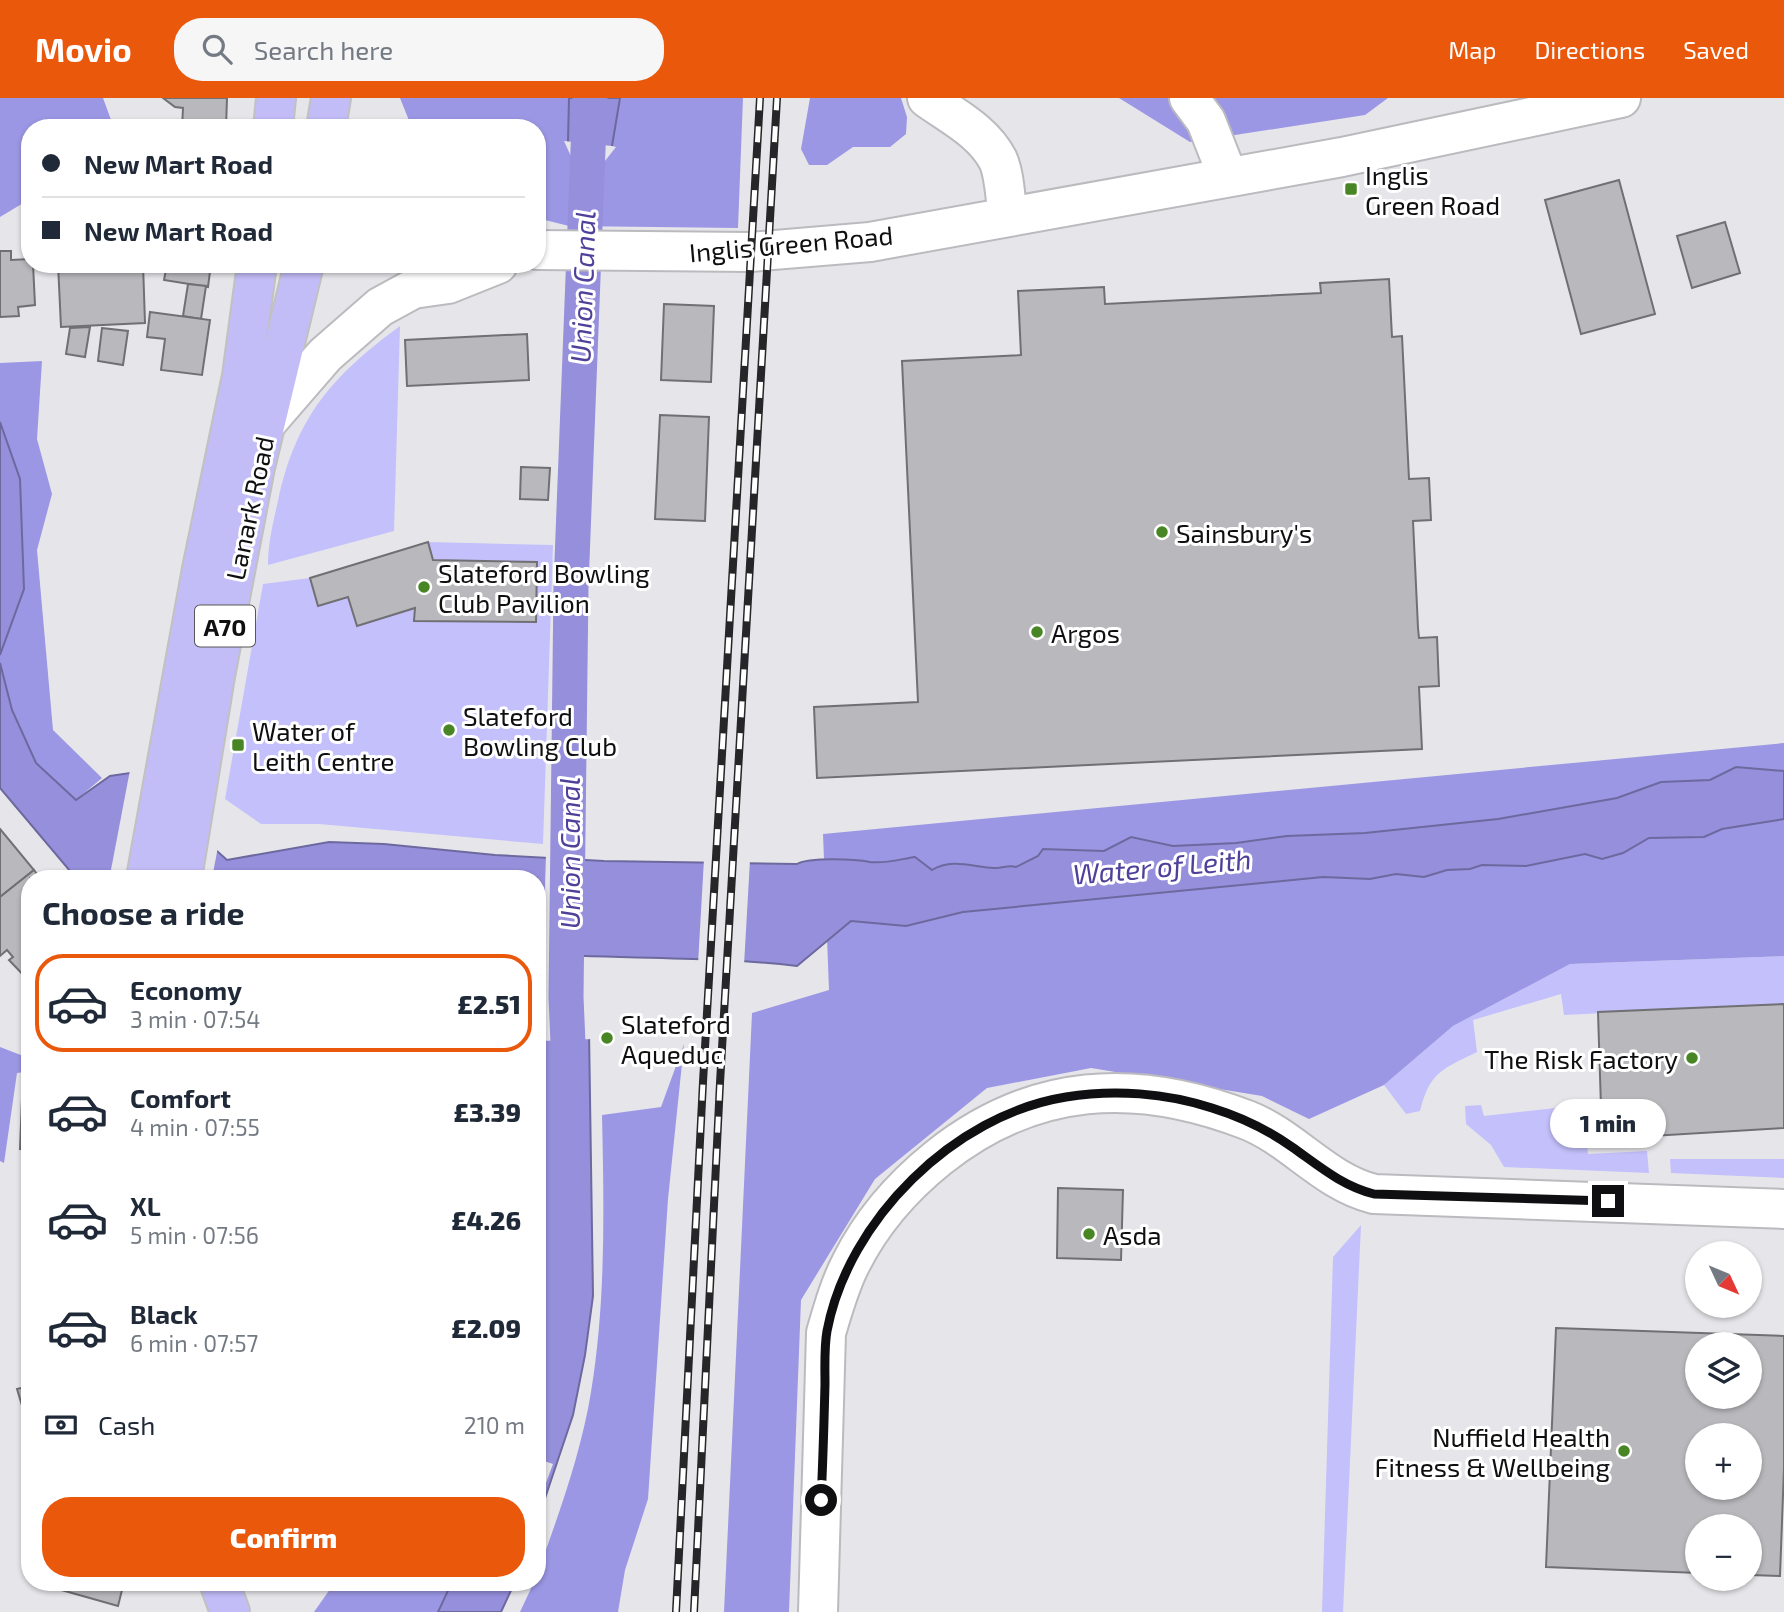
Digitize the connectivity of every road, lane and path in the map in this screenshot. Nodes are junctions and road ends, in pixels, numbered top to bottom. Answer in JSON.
{"nodes":[{"id":1,"x":276,"y":98,"type":"edge"},
{"id":2,"x":331,"y":98,"type":"edge"},
{"id":3,"x":927,"y":98,"type":"edge"},
{"id":4,"x":1189,"y":98,"type":"edge"},
{"id":5,"x":1621,"y":98,"type":"edge"},
{"id":6,"x":274,"y":119,"type":"edge"},
{"id":7,"x":328,"y":119,"type":"edge"},
{"id":8,"x":1228,"y":177,"type":"junction"},
{"id":9,"x":1008,"y":216,"type":"junction"},
{"id":10,"x":546,"y":250,"type":"edge"},
{"id":11,"x":256,"y":273,"type":"edge"},
{"id":12,"x":302,"y":273,"type":"edge"},
{"id":13,"x":476,"y":273,"type":"edge"},
{"id":14,"x":267,"y":422,"type":"junction"},
{"id":15,"x":182,"y":779,"type":"junction"},
{"id":16,"x":149,"y":870,"type":"edge"},
{"id":17,"x":182,"y":870,"type":"edge"},
{"id":18,"x":1784,"y":1209,"type":"edge"},
{"id":19,"x":222,"y":1591,"type":"edge"},
{"id":20,"x":230,"y":1612,"type":"edge"},
{"id":21,"x":818,"y":1612,"type":"edge"}],
"edges":[{"from":1,"to":6,"type":"main road"},
{"from":2,"to":7,"type":"main road"},
{"from":3,"to":9,"type":"street"},
{"from":4,"to":8,"type":"street"},
{"from":5,"to":8,"type":"street","name":"Inglis Green Road"},
{"from":8,"to":9,"type":"street","name":"Inglis Green Road"},
{"from":9,"to":10,"type":"street","name":"Inglis Green Road"},
{"from":11,"to":15,"type":"main road","name":"Lanark Road","number":"A70"},
{"from":12,"to":14,"type":"main road","name":"Lanark Road","number":"A70"},
{"from":13,"to":14,"type":"street"},
{"from":14,"to":15,"type":"main road","name":"Lanark Road","number":"A70"},
{"from":15,"to":16,"type":"main road","name":"Lanark Road","number":"A70"},
{"from":15,"to":17,"type":"main road","name":"Lanark Road","number":"A70"},
{"from":18,"to":21,"type":"street"},
{"from":19,"to":20,"type":"main road"}]}
